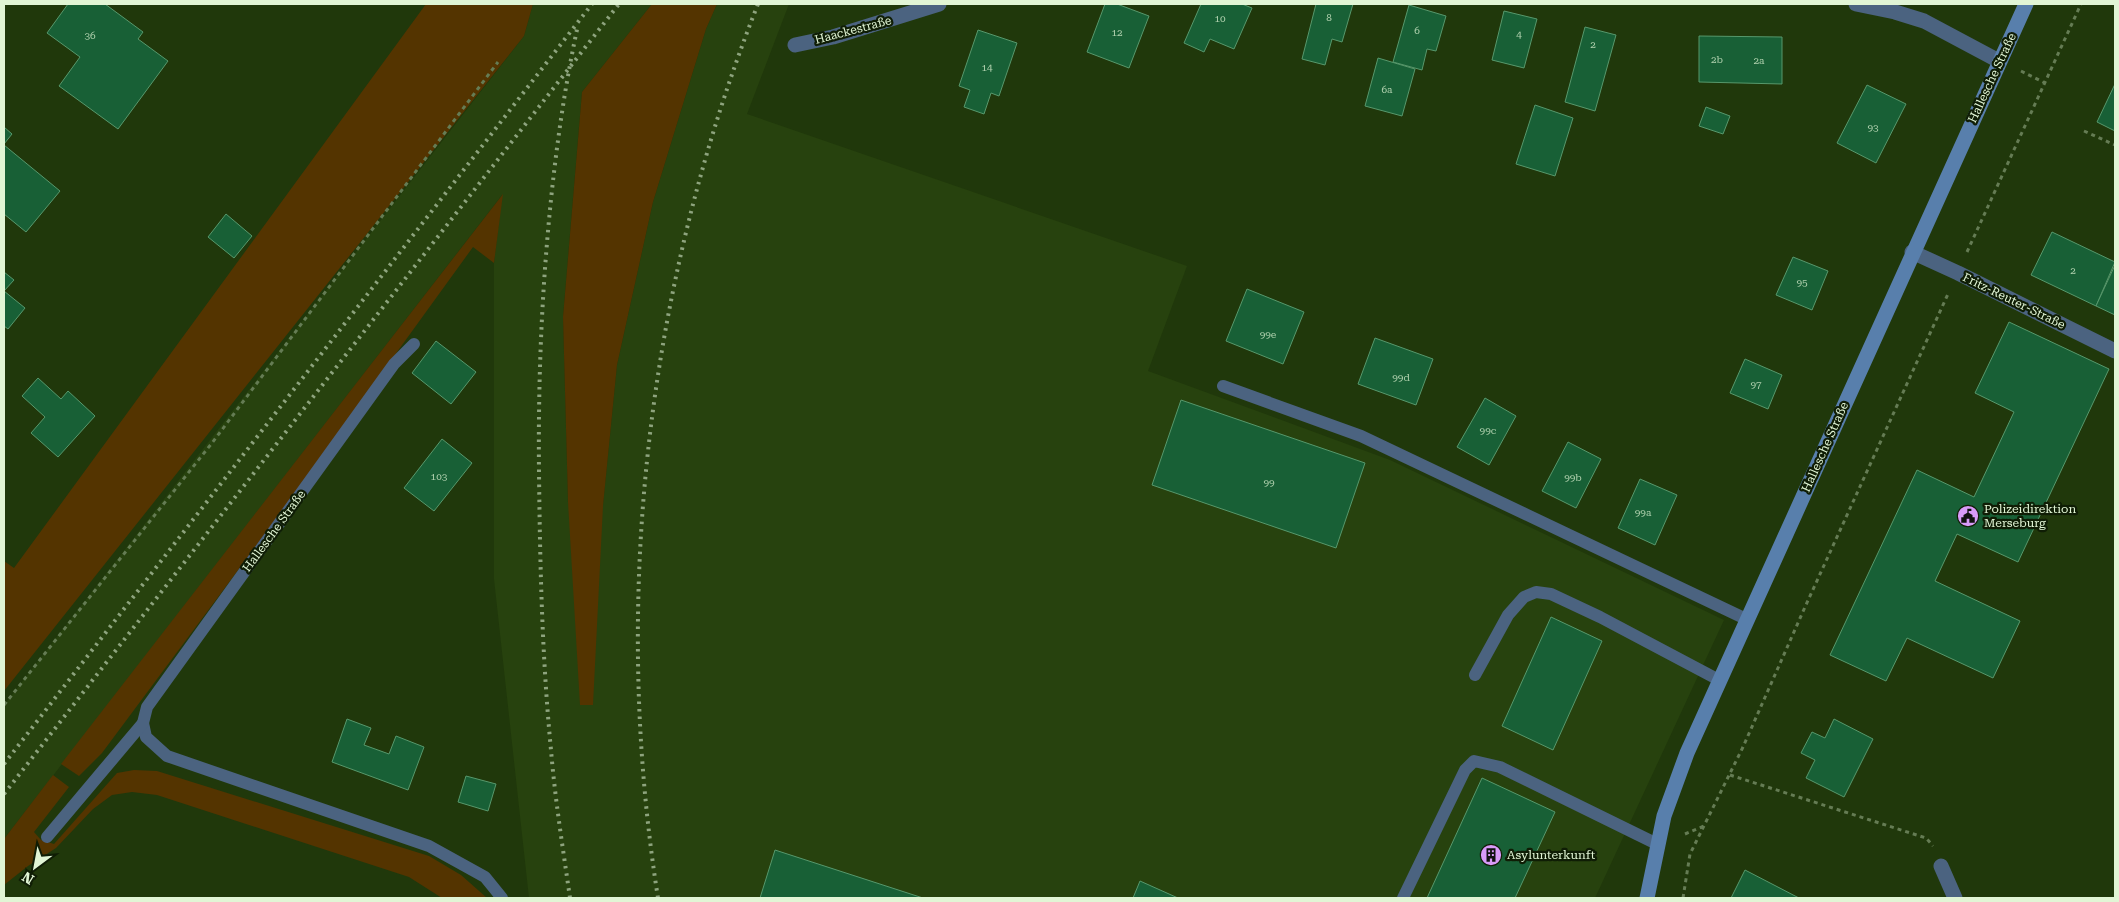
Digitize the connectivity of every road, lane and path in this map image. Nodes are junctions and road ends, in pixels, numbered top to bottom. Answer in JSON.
{"nodes":[{"id":1,"x":939,"y":4,"type":"edge"},
{"id":2,"x":1856,"y":4,"type":"edge"},
{"id":3,"x":2026,"y":4,"type":"edge"},
{"id":4,"x":2081,"y":4,"type":"edge"},
{"id":5,"x":795,"y":45,"type":"dead end"},
{"id":6,"x":1999,"y":61,"type":"junction"},
{"id":7,"x":498,"y":62,"type":"dead end"},
{"id":8,"x":2084,"y":131,"type":"dead end"},
{"id":9,"x":2115,"y":146,"type":"edge"},
{"id":10,"x":1912,"y":252,"type":"junction"},
{"id":11,"x":1958,"y":273,"type":"junction"},
{"id":12,"x":414,"y":344,"type":"dead end"},
{"id":13,"x":2115,"y":351,"type":"edge"},
{"id":14,"x":1223,"y":386,"type":"dead end"},
{"id":15,"x":1746,"y":619,"type":"junction"},
{"id":16,"x":1475,"y":675,"type":"dead end"},
{"id":17,"x":1719,"y":680,"type":"junction"},
{"id":18,"x":4,"y":706,"type":"edge"},
{"id":19,"x":143,"y":724,"type":"junction"},
{"id":20,"x":1730,"y":775,"type":"junction"},
{"id":21,"x":46,"y":837,"type":"dead end"},
{"id":22,"x":1659,"y":845,"type":"junction"},
{"id":23,"x":1940,"y":866,"type":"joint"},
{"id":24,"x":502,"y":898,"type":"edge"},
{"id":25,"x":1403,"y":898,"type":"edge"},
{"id":26,"x":1647,"y":898,"type":"edge"},
{"id":27,"x":1683,"y":898,"type":"edge"},
{"id":28,"x":1955,"y":898,"type":"edge"}],
"edges":[{"from":1,"to":5,"type":"street","name":"Haackestraße"},
{"from":2,"to":6,"type":"street"},
{"from":3,"to":6,"type":"main road","name":"Hallesche Straße"},
{"from":4,"to":11,"type":"path"},
{"from":6,"to":10,"type":"main road","name":"Hallesche Straße"},
{"from":7,"to":18,"type":"path"},
{"from":8,"to":9,"type":"path"},
{"from":10,"to":11,"type":"street","name":"Fritz-Reuter-Straße"},
{"from":10,"to":15,"type":"main road","name":"Hallesche Straße"},
{"from":11,"to":13,"type":"street","name":"Fritz-Reuter-Straße"},
{"from":11,"to":20,"type":"path"},
{"from":12,"to":19,"type":"lane","name":"Hallesche Straße"},
{"from":14,"to":15,"type":"lane"},
{"from":15,"to":17,"type":"main road","name":"Hallesche Straße"},
{"from":16,"to":17,"type":"lane"},
{"from":17,"to":22,"type":"main road","name":"Hallesche Straße"},
{"from":19,"to":21,"type":"lane","name":"Hallesche Straße"},
{"from":19,"to":24,"type":"lane"},
{"from":20,"to":23,"type":"path"},
{"from":20,"to":27,"type":"path"},
{"from":22,"to":25,"type":"lane"},
{"from":22,"to":26,"type":"main road","name":"Hallesche Straße"},
{"from":23,"to":28,"type":"street"}]}
